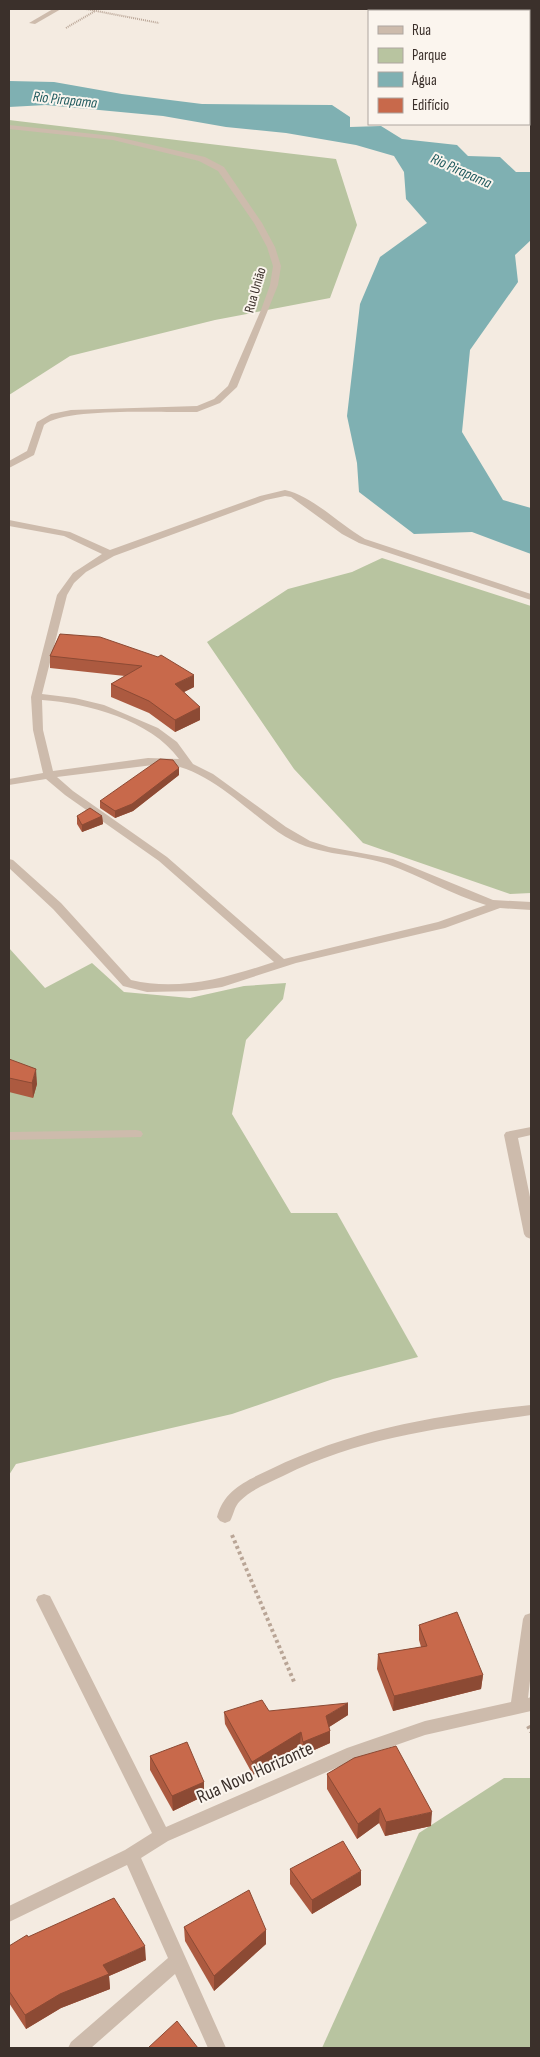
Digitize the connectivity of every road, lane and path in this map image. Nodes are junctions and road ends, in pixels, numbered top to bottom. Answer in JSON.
{"nodes":[{"id":1,"x":58,"y":9,"type":"edge"},
{"id":2,"x":86,"y":9,"type":"edge"},
{"id":3,"x":95,"y":11,"type":"junction"},
{"id":4,"x":33,"y":23,"type":"dead end"},
{"id":5,"x":159,"y":23,"type":"dead end"},
{"id":6,"x":66,"y":28,"type":"dead end"},
{"id":7,"x":9,"y":127,"type":"edge"},
{"id":8,"x":9,"y":465,"type":"edge"},
{"id":9,"x":9,"y":523,"type":"edge"},
{"id":10,"x":110,"y":554,"type":"junction"},
{"id":11,"x":531,"y":597,"type":"edge"},
{"id":12,"x":36,"y":697,"type":"junction"},
{"id":13,"x":189,"y":766,"type":"junction"},
{"id":14,"x":49,"y":776,"type":"junction"},
{"id":15,"x":9,"y":782,"type":"edge"},
{"id":16,"x":9,"y":862,"type":"edge"},
{"id":17,"x":496,"y":906,"type":"junction"},
{"id":18,"x":531,"y":906,"type":"edge"},
{"id":19,"x":282,"y":963,"type":"junction"},
{"id":20,"x":531,"y":1131,"type":"edge"},
{"id":21,"x":136,"y":1134,"type":"dead end"},
{"id":22,"x":9,"y":1136,"type":"edge"},
{"id":23,"x":531,"y":1234,"type":"edge"},
{"id":24,"x":531,"y":1410,"type":"edge"},
{"id":25,"x":225,"y":1517,"type":"joint"},
{"id":26,"x":44,"y":1600,"type":"dead end"},
{"id":27,"x":531,"y":1619,"type":"edge"},
{"id":28,"x":295,"y":1684,"type":"dead end"},
{"id":29,"x":524,"y":1706,"type":"edge"},
{"id":30,"x":162,"y":1836,"type":"junction"},
{"id":31,"x":131,"y":1854,"type":"junction"},
{"id":32,"x":9,"y":1914,"type":"edge"},
{"id":33,"x":178,"y":1960,"type":"junction"},
{"id":34,"x":77,"y":2048,"type":"edge"},
{"id":35,"x":217,"y":2048,"type":"edge"}],
"edges":[{"from":1,"to":4,"type":"street"},
{"from":2,"to":3,"type":"path"},
{"from":3,"to":5,"type":"path"},
{"from":3,"to":6,"type":"path"},
{"from":7,"to":8,"type":"street","name":"Rua União"},
{"from":9,"to":10,"type":"street"},
{"from":10,"to":11,"type":"street"},
{"from":10,"to":12,"type":"street"},
{"from":12,"to":13,"type":"street"},
{"from":12,"to":14,"type":"street"},
{"from":13,"to":14,"type":"street"},
{"from":13,"to":17,"type":"street"},
{"from":14,"to":15,"type":"street"},
{"from":14,"to":19,"type":"street"},
{"from":16,"to":19,"type":"street"},
{"from":17,"to":18,"type":"street"},
{"from":17,"to":19,"type":"street"},
{"from":20,"to":23,"type":"street"},
{"from":21,"to":22,"type":"street"},
{"from":24,"to":25,"type":"street"},
{"from":25,"to":28,"type":"path"},
{"from":26,"to":30,"type":"street"},
{"from":27,"to":29,"type":"street"},
{"from":29,"to":30,"type":"street","name":"Rua Novo Horizonte"},
{"from":30,"to":31,"type":"street","name":"Rua Novo Horizonte"},
{"from":31,"to":32,"type":"street","name":"Rua Novo Horizonte"},
{"from":31,"to":33,"type":"street"},
{"from":33,"to":34,"type":"street"},
{"from":33,"to":35,"type":"street"}]}
